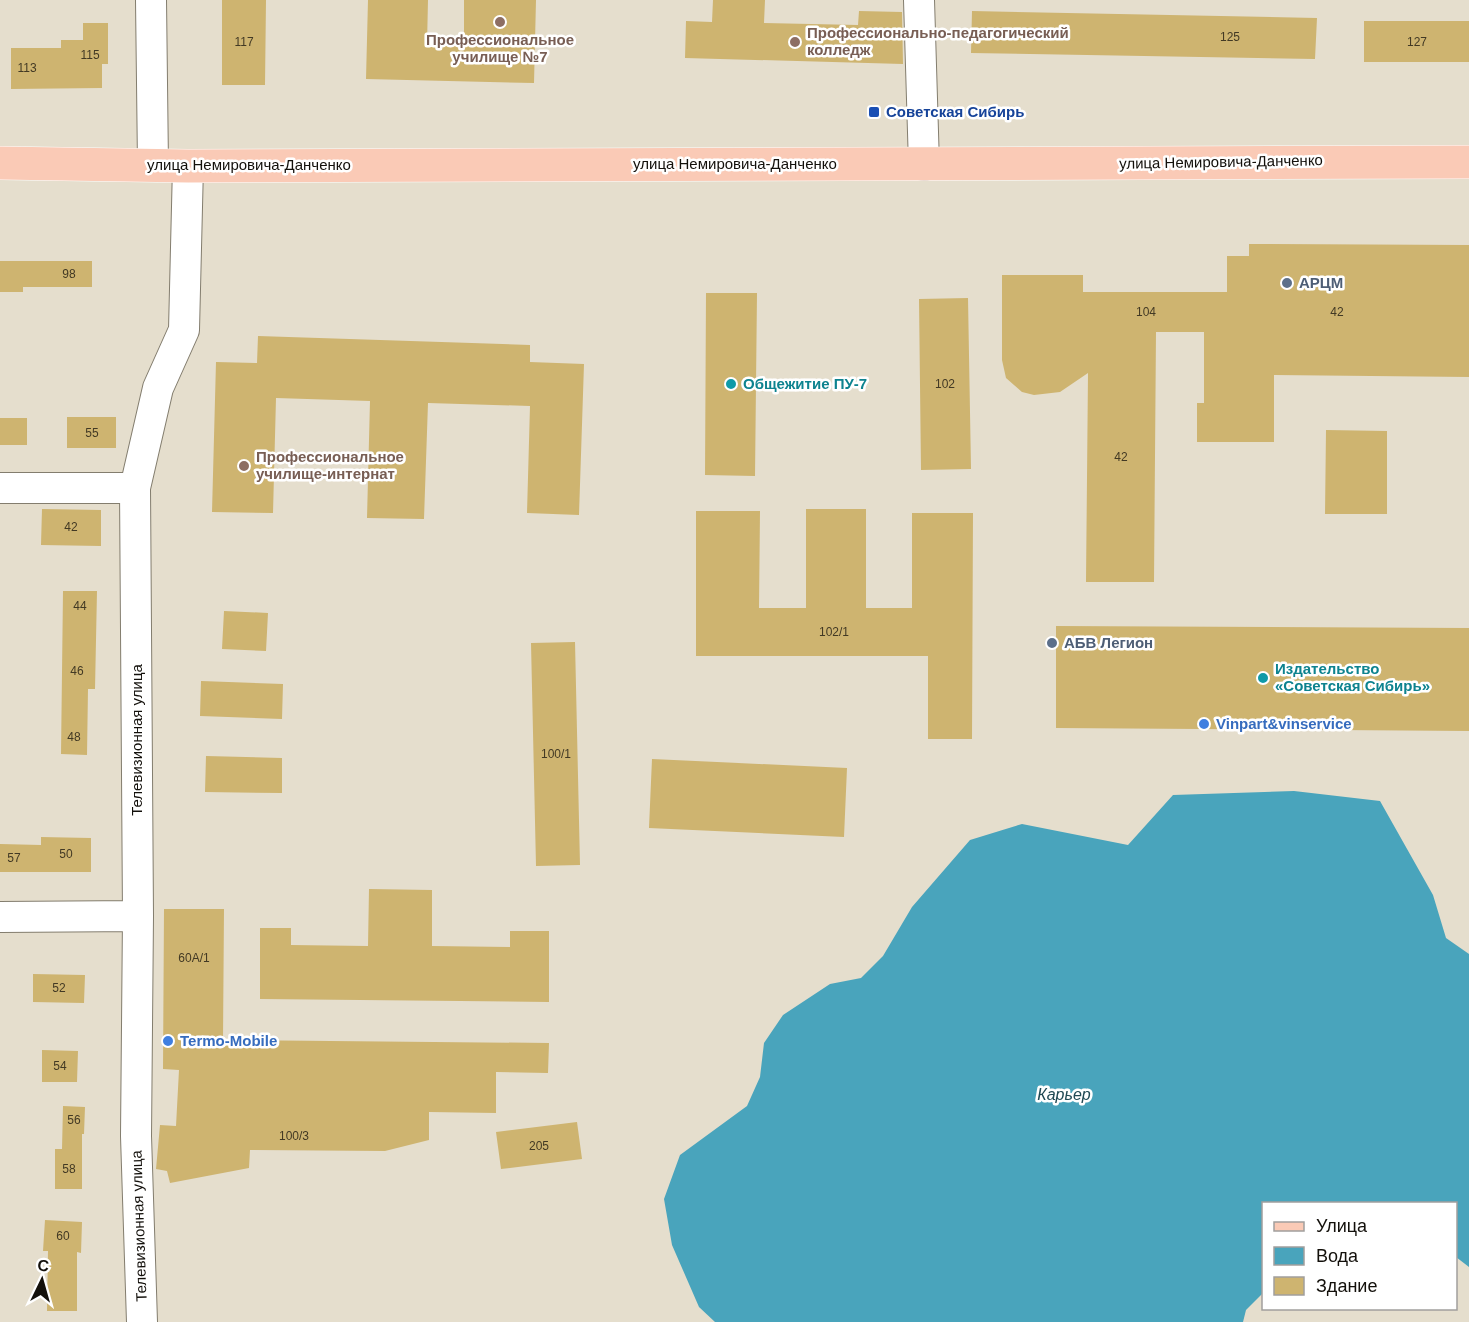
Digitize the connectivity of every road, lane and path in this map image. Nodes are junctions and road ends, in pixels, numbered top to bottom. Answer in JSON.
{"nodes":[{"id":1,"x":151,"y":0,"type":"edge"},
{"id":2,"x":919,"y":0,"type":"edge"},
{"id":3,"x":1469,"y":162,"type":"edge"},
{"id":4,"x":0,"y":163,"type":"edge"},
{"id":5,"x":153,"y":165,"type":"junction"},
{"id":6,"x":924,"y":165,"type":"junction"},
{"id":7,"x":188,"y":166,"type":"junction"},
{"id":8,"x":0,"y":488,"type":"edge"},
{"id":9,"x":135,"y":488,"type":"junction"},
{"id":10,"x":138,"y":916,"type":"junction"},
{"id":11,"x":0,"y":917,"type":"edge"},
{"id":12,"x":142,"y":1322,"type":"edge"}],
"edges":[{"from":1,"to":5,"type":"street"},
{"from":2,"to":6,"type":"street"},
{"from":3,"to":6,"type":"main road","name":"улица Немировича-Данченко"},
{"from":4,"to":5,"type":"main road","name":"улица Немировича-Данченко"},
{"from":5,"to":7,"type":"main road","name":"улица Немировича-Данченко"},
{"from":6,"to":7,"type":"main road","name":"улица Немировича-Данченко"},
{"from":7,"to":9,"type":"street","name":"Телевизионная улица"},
{"from":8,"to":9,"type":"street"},
{"from":9,"to":10,"type":"street","name":"Телевизионная улица"},
{"from":10,"to":11,"type":"street"},
{"from":10,"to":12,"type":"street","name":"Телевизионная улица"}]}
